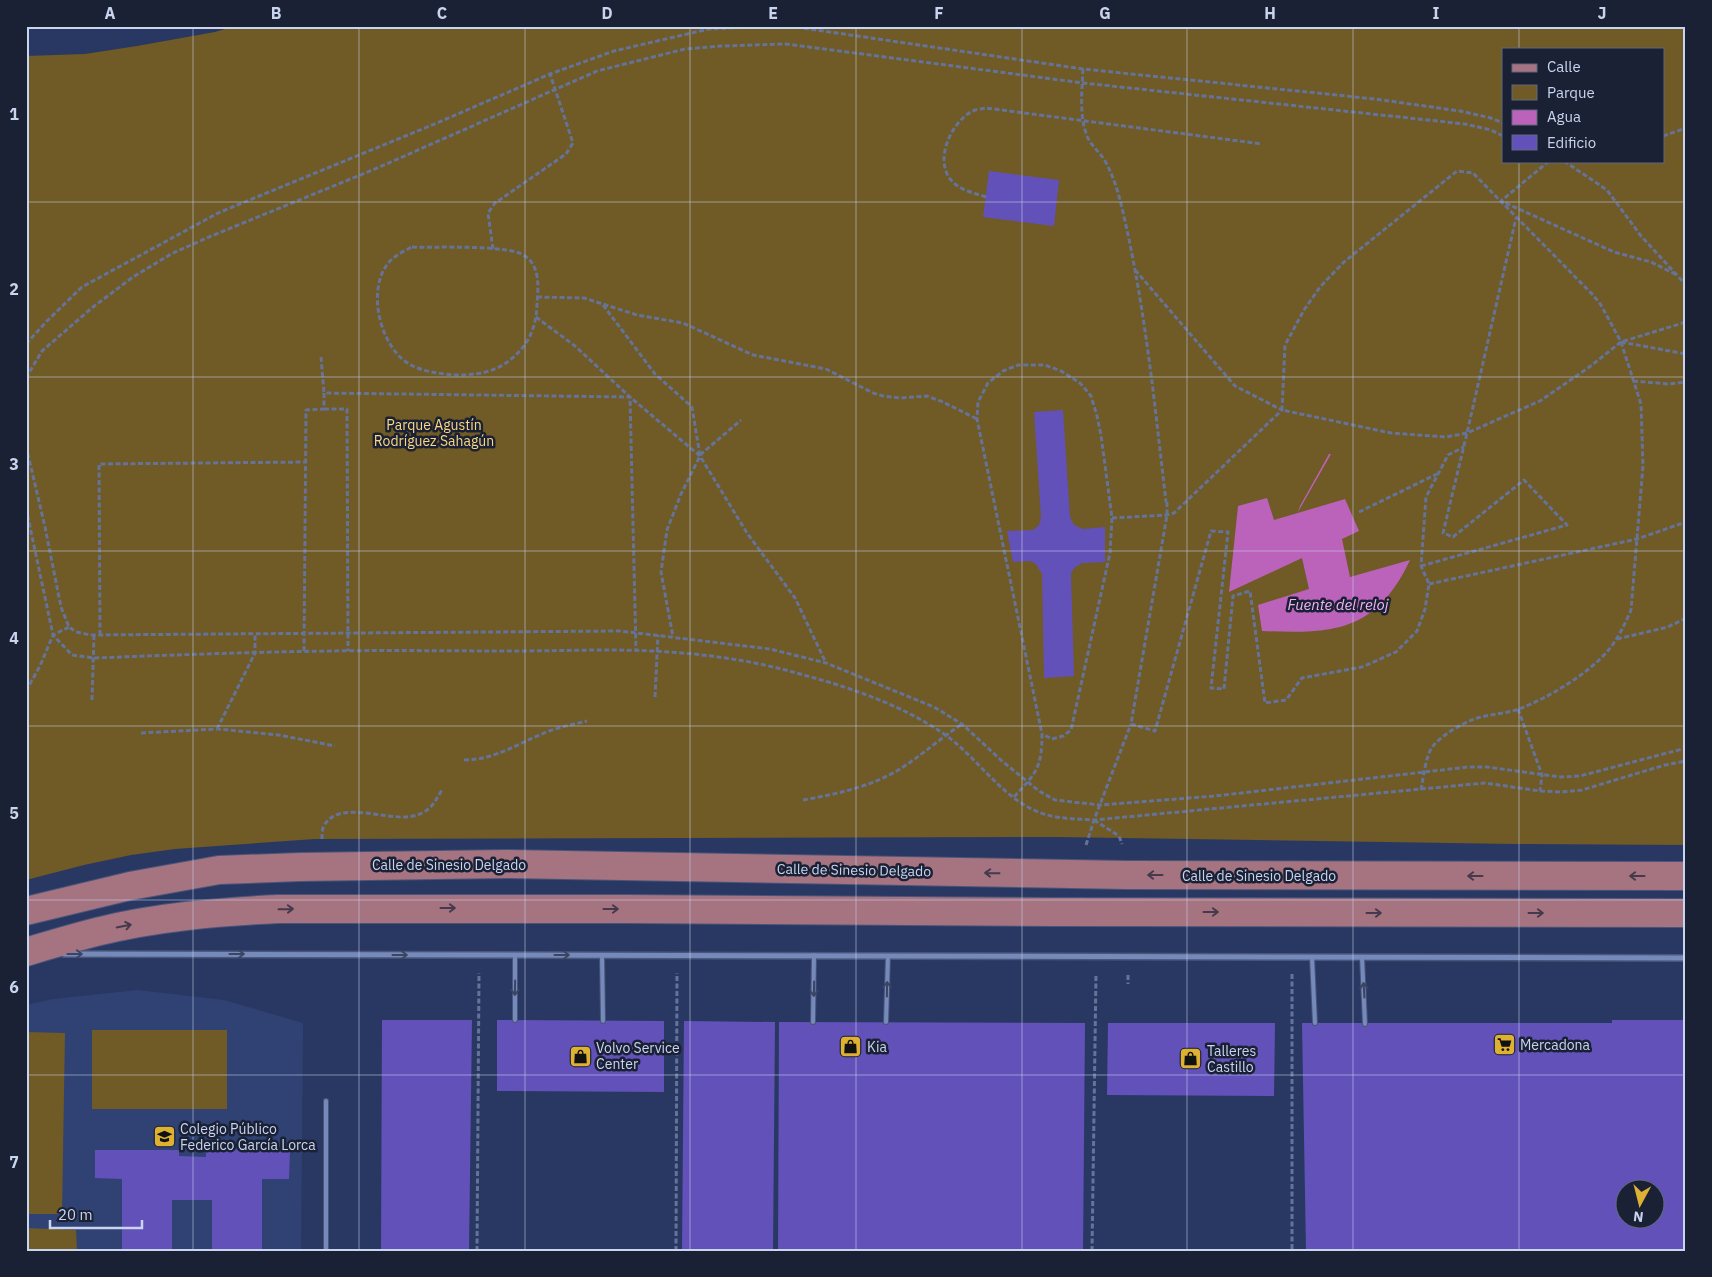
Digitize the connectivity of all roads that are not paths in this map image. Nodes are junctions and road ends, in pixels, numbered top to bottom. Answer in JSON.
{"nodes":[{"id":1,"x":1686,"y":876,"type":"edge"},
{"id":2,"x":26,"y":911,"type":"edge"},
{"id":3,"x":1686,"y":913,"type":"edge"},
{"id":4,"x":33,"y":953,"type":"edge"},
{"id":5,"x":56,"y":954,"type":"dead end"},
{"id":6,"x":515,"y":954,"type":"junction"},
{"id":7,"x":602,"y":955,"type":"junction"},
{"id":8,"x":814,"y":955,"type":"junction"},
{"id":9,"x":888,"y":956,"type":"junction"},
{"id":10,"x":1312,"y":957,"type":"junction"},
{"id":11,"x":1362,"y":957,"type":"junction"},
{"id":12,"x":1686,"y":958,"type":"edge"},
{"id":13,"x":515,"y":1020,"type":"dead end"},
{"id":14,"x":603,"y":1021,"type":"dead end"},
{"id":15,"x":813,"y":1022,"type":"dead end"},
{"id":16,"x":886,"y":1022,"type":"dead end"},
{"id":17,"x":1315,"y":1023,"type":"dead end"},
{"id":18,"x":1365,"y":1024,"type":"dead end"},
{"id":19,"x":326,"y":1101,"type":"dead end"},
{"id":20,"x":326,"y":1251,"type":"edge"}],
"edges":[{"from":1,"to":2,"type":"main road","name":"Calle de Sinesio Delgado","one_way":true},
{"from":4,"to":3,"type":"main road","one_way":true},
{"from":5,"to":6,"type":"street","one_way":true},
{"from":6,"to":7,"type":"street","one_way":true},
{"from":6,"to":13,"type":"lane","one_way":true},
{"from":7,"to":8,"type":"street"},
{"from":7,"to":14,"type":"lane"},
{"from":8,"to":9,"type":"street"},
{"from":8,"to":15,"type":"lane","one_way":true},
{"from":9,"to":10,"type":"street"},
{"from":16,"to":9,"type":"lane","one_way":true},
{"from":10,"to":11,"type":"street"},
{"from":10,"to":17,"type":"lane"},
{"from":11,"to":12,"type":"street"},
{"from":18,"to":11,"type":"lane","one_way":true},
{"from":19,"to":20,"type":"lane"}]}
